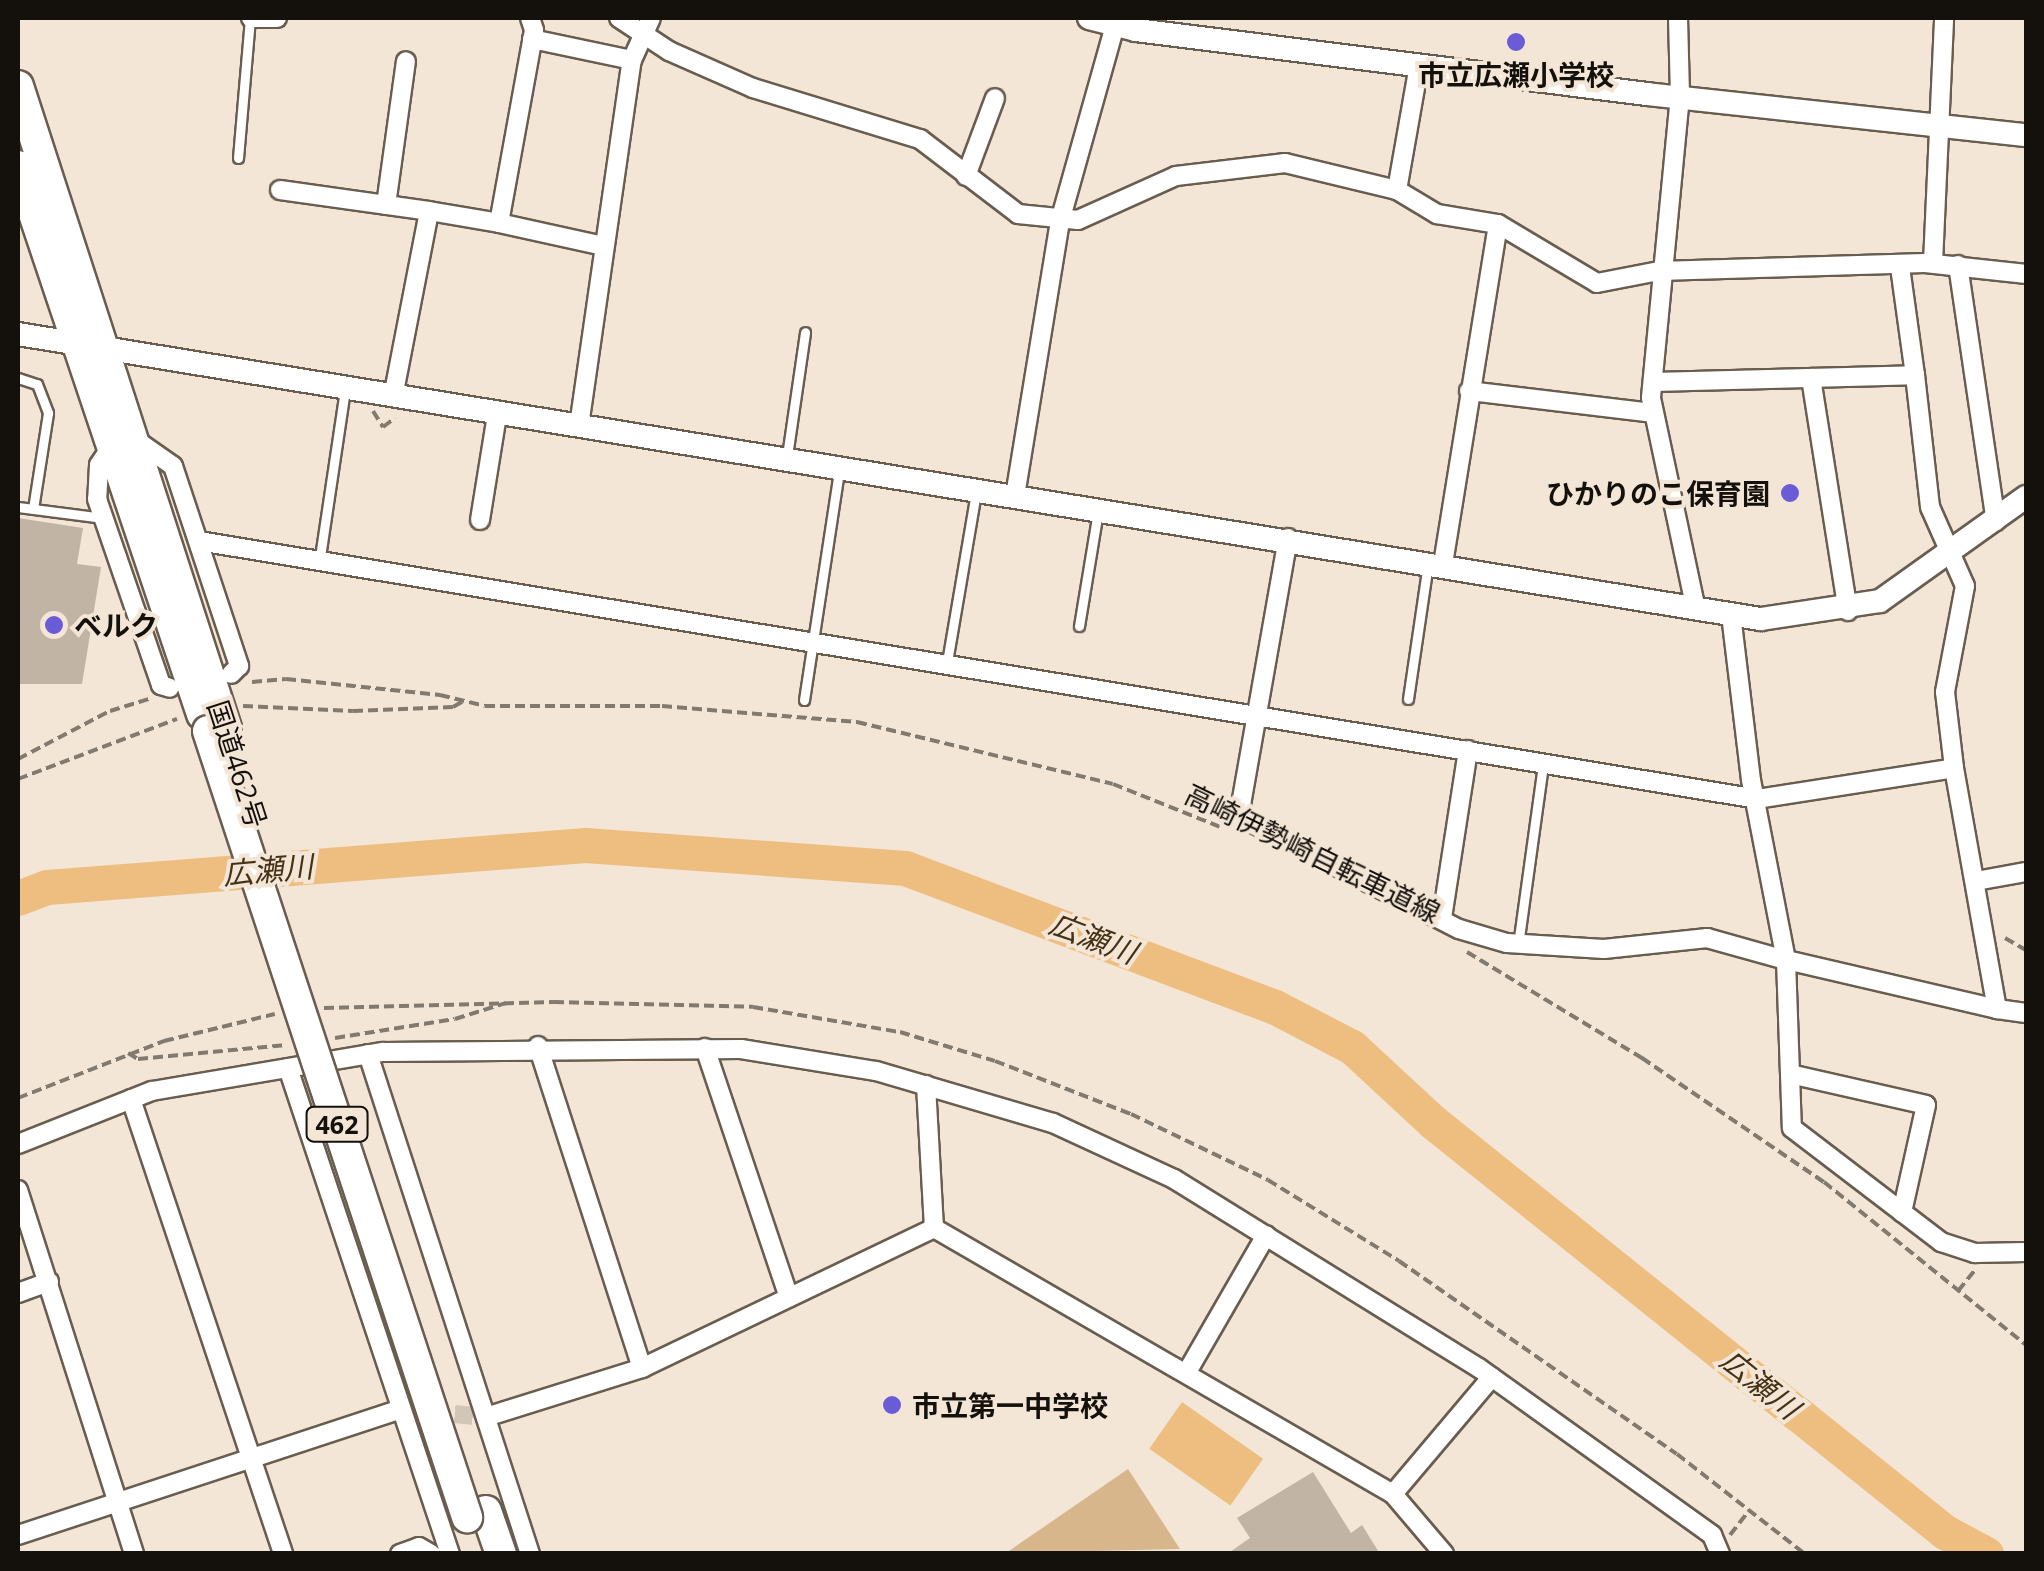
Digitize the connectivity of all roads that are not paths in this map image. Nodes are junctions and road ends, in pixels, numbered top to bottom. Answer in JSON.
{"nodes":[{"id":1,"x":251,"y":18,"type":"edge"},
{"id":2,"x":277,"y":18,"type":"edge"},
{"id":3,"x":530,"y":18,"type":"edge"},
{"id":4,"x":619,"y":18,"type":"edge"},
{"id":5,"x":1088,"y":18,"type":"edge"},
{"id":6,"x":1678,"y":18,"type":"edge"},
{"id":7,"x":1944,"y":18,"type":"edge"},
{"id":8,"x":1115,"y":22,"type":"edge"},
{"id":9,"x":646,"y":25,"type":"edge"},
{"id":10,"x":532,"y":40,"type":"junction"},
{"id":11,"x":632,"y":60,"type":"junction"},
{"id":12,"x":406,"y":61,"type":"dead end"},
{"id":13,"x":1419,"y":65,"type":"junction"},
{"id":14,"x":18,"y":86,"type":"edge"},
{"id":15,"x":1680,"y":96,"type":"junction"},
{"id":16,"x":995,"y":98,"type":"dead end"},
{"id":17,"x":1942,"y":125,"type":"junction"},
{"id":18,"x":2026,"y":135,"type":"edge"},
{"id":19,"x":238,"y":158,"type":"dead end"},
{"id":20,"x":18,"y":166,"type":"edge"},
{"id":21,"x":966,"y":176,"type":"junction"},
{"id":22,"x":280,"y":190,"type":"dead end"},
{"id":23,"x":1396,"y":190,"type":"junction"},
{"id":24,"x":386,"y":205,"type":"junction"},
{"id":25,"x":429,"y":211,"type":"junction"},
{"id":26,"x":1060,"y":221,"type":"junction"},
{"id":27,"x":499,"y":223,"type":"junction"},
{"id":28,"x":1498,"y":224,"type":"junction"},
{"id":29,"x":604,"y":246,"type":"junction"},
{"id":30,"x":1933,"y":263,"type":"junction"},
{"id":31,"x":1958,"y":264,"type":"junction"},
{"id":32,"x":1900,"y":267,"type":"junction"},
{"id":33,"x":1659,"y":272,"type":"junction"},
{"id":34,"x":2026,"y":274,"type":"edge"},
{"id":35,"x":805,"y":332,"type":"dead end"},
{"id":36,"x":18,"y":334,"type":"edge"},
{"id":37,"x":90,"y":348,"type":"junction"},
{"id":38,"x":1914,"y":376,"type":"junction"},
{"id":39,"x":18,"y":378,"type":"edge"},
{"id":40,"x":1810,"y":378,"type":"junction"},
{"id":41,"x":1653,"y":382,"type":"junction"},
{"id":42,"x":346,"y":390,"type":"junction"},
{"id":43,"x":1469,"y":391,"type":"junction"},
{"id":44,"x":387,"y":407,"type":"junction"},
{"id":45,"x":1654,"y":413,"type":"junction"},
{"id":46,"x":498,"y":415,"type":"junction"},
{"id":47,"x":579,"y":426,"type":"junction"},
{"id":48,"x":123,"y":445,"type":"junction"},
{"id":49,"x":787,"y":459,"type":"junction"},
{"id":50,"x":840,"y":468,"type":"junction"},
{"id":51,"x":977,"y":490,"type":"junction"},
{"id":52,"x":1015,"y":496,"type":"junction"},
{"id":53,"x":2026,"y":497,"type":"edge"},
{"id":54,"x":18,"y":506,"type":"edge"},
{"id":55,"x":1098,"y":508,"type":"junction"},
{"id":56,"x":32,"y":509,"type":"junction"},
{"id":57,"x":103,"y":518,"type":"junction"},
{"id":58,"x":480,"y":520,"type":"dead end"},
{"id":59,"x":1996,"y":522,"type":"junction"},
{"id":60,"x":1288,"y":538,"type":"junction"},
{"id":61,"x":199,"y":541,"type":"junction"},
{"id":62,"x":320,"y":557,"type":"junction"},
{"id":63,"x":1948,"y":558,"type":"junction"},
{"id":64,"x":1435,"y":562,"type":"junction"},
{"id":65,"x":1696,"y":610,"type":"junction"},
{"id":66,"x":1848,"y":611,"type":"junction"},
{"id":67,"x":1731,"y":615,"type":"junction"},
{"id":68,"x":1080,"y":626,"type":"dead end"},
{"id":69,"x":814,"y":640,"type":"junction"},
{"id":70,"x":947,"y":662,"type":"junction"},
{"id":71,"x":234,"y":679,"type":"road end"},
{"id":72,"x":162,"y":693,"type":"road end"},
{"id":73,"x":804,"y":700,"type":"dead end"},
{"id":74,"x":1408,"y":700,"type":"dead end"},
{"id":75,"x":1256,"y":715,"type":"junction"},
{"id":76,"x":1468,"y":750,"type":"junction"},
{"id":77,"x":1544,"y":760,"type":"junction"},
{"id":78,"x":1954,"y":768,"type":"junction"},
{"id":79,"x":1757,"y":799,"type":"junction"},
{"id":80,"x":2026,"y":872,"type":"edge"},
{"id":81,"x":1976,"y":881,"type":"junction"},
{"id":82,"x":1442,"y":918,"type":"junction"},
{"id":83,"x":1518,"y":945,"type":"junction"},
{"id":84,"x":1786,"y":960,"type":"junction"},
{"id":85,"x":1997,"y":1009,"type":"junction"},
{"id":86,"x":2026,"y":1014,"type":"edge"},
{"id":87,"x":538,"y":1046,"type":"junction"},
{"id":88,"x":705,"y":1048,"type":"junction"},
{"id":89,"x":368,"y":1054,"type":"junction"},
{"id":90,"x":288,"y":1068,"type":"junction"},
{"id":91,"x":1790,"y":1074,"type":"junction"},
{"id":92,"x":926,"y":1085,"type":"junction"},
{"id":93,"x":131,"y":1099,"type":"junction"},
{"id":94,"x":18,"y":1144,"type":"edge"},
{"id":95,"x":18,"y":1190,"type":"edge"},
{"id":96,"x":1902,"y":1212,"type":"junction"},
{"id":97,"x":934,"y":1228,"type":"junction"},
{"id":98,"x":1266,"y":1235,"type":"junction"},
{"id":99,"x":2026,"y":1252,"type":"edge"},
{"id":100,"x":49,"y":1282,"type":"junction"},
{"id":101,"x":18,"y":1293,"type":"edge"},
{"id":102,"x":789,"y":1297,"type":"junction"},
{"id":103,"x":642,"y":1368,"type":"junction"},
{"id":104,"x":1187,"y":1372,"type":"junction"},
{"id":105,"x":1492,"y":1377,"type":"junction"},
{"id":106,"x":401,"y":1409,"type":"junction"},
{"id":107,"x":486,"y":1418,"type":"junction"},
{"id":108,"x":252,"y":1457,"type":"junction"},
{"id":109,"x":1393,"y":1494,"type":"junction"},
{"id":110,"x":118,"y":1502,"type":"junction"},
{"id":111,"x":477,"y":1514,"type":"junction"},
{"id":112,"x":18,"y":1535,"type":"edge"},
{"id":113,"x":134,"y":1554,"type":"edge"},
{"id":114,"x":283,"y":1554,"type":"edge"},
{"id":115,"x":400,"y":1554,"type":"edge"},
{"id":116,"x":432,"y":1554,"type":"edge"},
{"id":117,"x":450,"y":1554,"type":"edge"},
{"id":118,"x":479,"y":1554,"type":"edge"},
{"id":119,"x":501,"y":1554,"type":"edge"},
{"id":120,"x":530,"y":1554,"type":"edge"},
{"id":121,"x":1444,"y":1554,"type":"edge"},
{"id":122,"x":1720,"y":1554,"type":"edge"}],
"edges":[{"from":1,"to":2,"type":"street"},
{"from":1,"to":19,"type":"lane"},
{"from":3,"to":10,"type":"street"},
{"from":4,"to":9,"type":"street"},
{"from":5,"to":8,"type":"street"},
{"from":6,"to":15,"type":"street"},
{"from":7,"to":17,"type":"street"},
{"from":8,"to":13,"type":"street"},
{"from":8,"to":26,"type":"street"},
{"from":9,"to":11,"type":"street"},
{"from":9,"to":21,"type":"street"},
{"from":10,"to":11,"type":"street"},
{"from":10,"to":27,"type":"street"},
{"from":11,"to":29,"type":"street"},
{"from":12,"to":24,"type":"street"},
{"from":13,"to":15,"type":"street"},
{"from":13,"to":23,"type":"street"},
{"from":14,"to":37,"type":"highway","name":"国道462号","number":"462"},
{"from":15,"to":17,"type":"street"},
{"from":15,"to":33,"type":"street"},
{"from":16,"to":21,"type":"street"},
{"from":17,"to":18,"type":"street"},
{"from":17,"to":30,"type":"street"},
{"from":20,"to":37,"type":"highway","name":"国道462号","number":"462"},
{"from":21,"to":26,"type":"street"},
{"from":22,"to":24,"type":"street"},
{"from":23,"to":26,"type":"street"},
{"from":23,"to":28,"type":"street"},
{"from":24,"to":25,"type":"street"},
{"from":25,"to":27,"type":"street"},
{"from":25,"to":44,"type":"street"},
{"from":26,"to":52,"type":"street"},
{"from":27,"to":29,"type":"street"},
{"from":28,"to":33,"type":"street"},
{"from":28,"to":43,"type":"street"},
{"from":29,"to":47,"type":"street"},
{"from":30,"to":31,"type":"street"},
{"from":30,"to":32,"type":"street"},
{"from":31,"to":34,"type":"street"},
{"from":31,"to":59,"type":"street"},
{"from":32,"to":33,"type":"street"},
{"from":32,"to":38,"type":"street"},
{"from":33,"to":41,"type":"street"},
{"from":35,"to":49,"type":"lane"},
{"from":36,"to":37,"type":"street"},
{"from":37,"to":42,"type":"street"},
{"from":37,"to":48,"type":"highway","name":"国道462号","number":"462"},
{"from":38,"to":40,"type":"street"},
{"from":38,"to":63,"type":"street"},
{"from":39,"to":56,"type":"lane"},
{"from":40,"to":41,"type":"street"},
{"from":40,"to":66,"type":"street"},
{"from":41,"to":45,"type":"street"},
{"from":42,"to":44,"type":"street"},
{"from":42,"to":62,"type":"lane"},
{"from":43,"to":45,"type":"street"},
{"from":43,"to":64,"type":"street"},
{"from":44,"to":46,"type":"street"},
{"from":45,"to":65,"type":"street"},
{"from":46,"to":47,"type":"street"},
{"from":46,"to":58,"type":"street"},
{"from":47,"to":49,"type":"street"},
{"from":48,"to":57,"type":"street"},
{"from":48,"to":61,"type":"street"},
{"from":48,"to":111,"type":"highway","name":"国道462号","number":"462"},
{"from":49,"to":50,"type":"street"},
{"from":50,"to":51,"type":"street"},
{"from":50,"to":69,"type":"lane"},
{"from":51,"to":52,"type":"street"},
{"from":51,"to":70,"type":"lane"},
{"from":52,"to":55,"type":"street"},
{"from":53,"to":59,"type":"street"},
{"from":54,"to":56,"type":"lane"},
{"from":55,"to":60,"type":"street"},
{"from":55,"to":68,"type":"lane"},
{"from":56,"to":57,"type":"lane"},
{"from":57,"to":72,"type":"street"},
{"from":59,"to":63,"type":"street"},
{"from":60,"to":64,"type":"street"},
{"from":60,"to":75,"type":"street"},
{"from":61,"to":62,"type":"street"},
{"from":61,"to":71,"type":"street"},
{"from":62,"to":69,"type":"street"},
{"from":63,"to":66,"type":"street"},
{"from":63,"to":78,"type":"street"},
{"from":64,"to":65,"type":"street"},
{"from":64,"to":74,"type":"lane"},
{"from":65,"to":67,"type":"street"},
{"from":66,"to":67,"type":"street"},
{"from":67,"to":79,"type":"street"},
{"from":69,"to":70,"type":"street"},
{"from":69,"to":73,"type":"lane"},
{"from":70,"to":75,"type":"street"},
{"from":75,"to":76,"type":"street"},
{"from":75,"to":82,"type":"street"},
{"from":76,"to":77,"type":"street"},
{"from":76,"to":82,"type":"street"},
{"from":77,"to":79,"type":"street"},
{"from":77,"to":83,"type":"lane"},
{"from":78,"to":79,"type":"street"},
{"from":78,"to":81,"type":"street"},
{"from":79,"to":84,"type":"street"},
{"from":80,"to":81,"type":"street"},
{"from":81,"to":85,"type":"street"},
{"from":82,"to":83,"type":"street"},
{"from":83,"to":84,"type":"street"},
{"from":84,"to":85,"type":"street"},
{"from":84,"to":91,"type":"street"},
{"from":85,"to":86,"type":"street"},
{"from":87,"to":88,"type":"street"},
{"from":87,"to":89,"type":"street"},
{"from":87,"to":103,"type":"street"},
{"from":88,"to":92,"type":"street"},
{"from":88,"to":102,"type":"street"},
{"from":89,"to":90,"type":"street"},
{"from":89,"to":107,"type":"street"},
{"from":90,"to":93,"type":"street"},
{"from":90,"to":106,"type":"street"},
{"from":91,"to":96,"type":"street"},
{"from":91,"to":96,"type":"street"},
{"from":92,"to":97,"type":"street"},
{"from":92,"to":98,"type":"street"},
{"from":93,"to":94,"type":"street"},
{"from":93,"to":108,"type":"street"},
{"from":95,"to":100,"type":"street"},
{"from":96,"to":99,"type":"street"},
{"from":97,"to":102,"type":"street"},
{"from":97,"to":104,"type":"street"},
{"from":98,"to":104,"type":"street"},
{"from":98,"to":105,"type":"street"},
{"from":100,"to":101,"type":"street"},
{"from":100,"to":110,"type":"street"},
{"from":102,"to":103,"type":"street"},
{"from":103,"to":107,"type":"street"},
{"from":104,"to":109,"type":"street"},
{"from":105,"to":109,"type":"street"},
{"from":105,"to":122,"type":"street"},
{"from":106,"to":108,"type":"street"},
{"from":106,"to":117,"type":"street"},
{"from":107,"to":120,"type":"street"},
{"from":108,"to":110,"type":"street"},
{"from":108,"to":114,"type":"street"},
{"from":109,"to":121,"type":"street"},
{"from":110,"to":112,"type":"street"},
{"from":110,"to":113,"type":"street"},
{"from":111,"to":118,"type":"highway","name":"国道462号","number":"462"},
{"from":111,"to":119,"type":"highway","name":"国道462号","number":"462"},
{"from":115,"to":116,"type":"street"}]}
